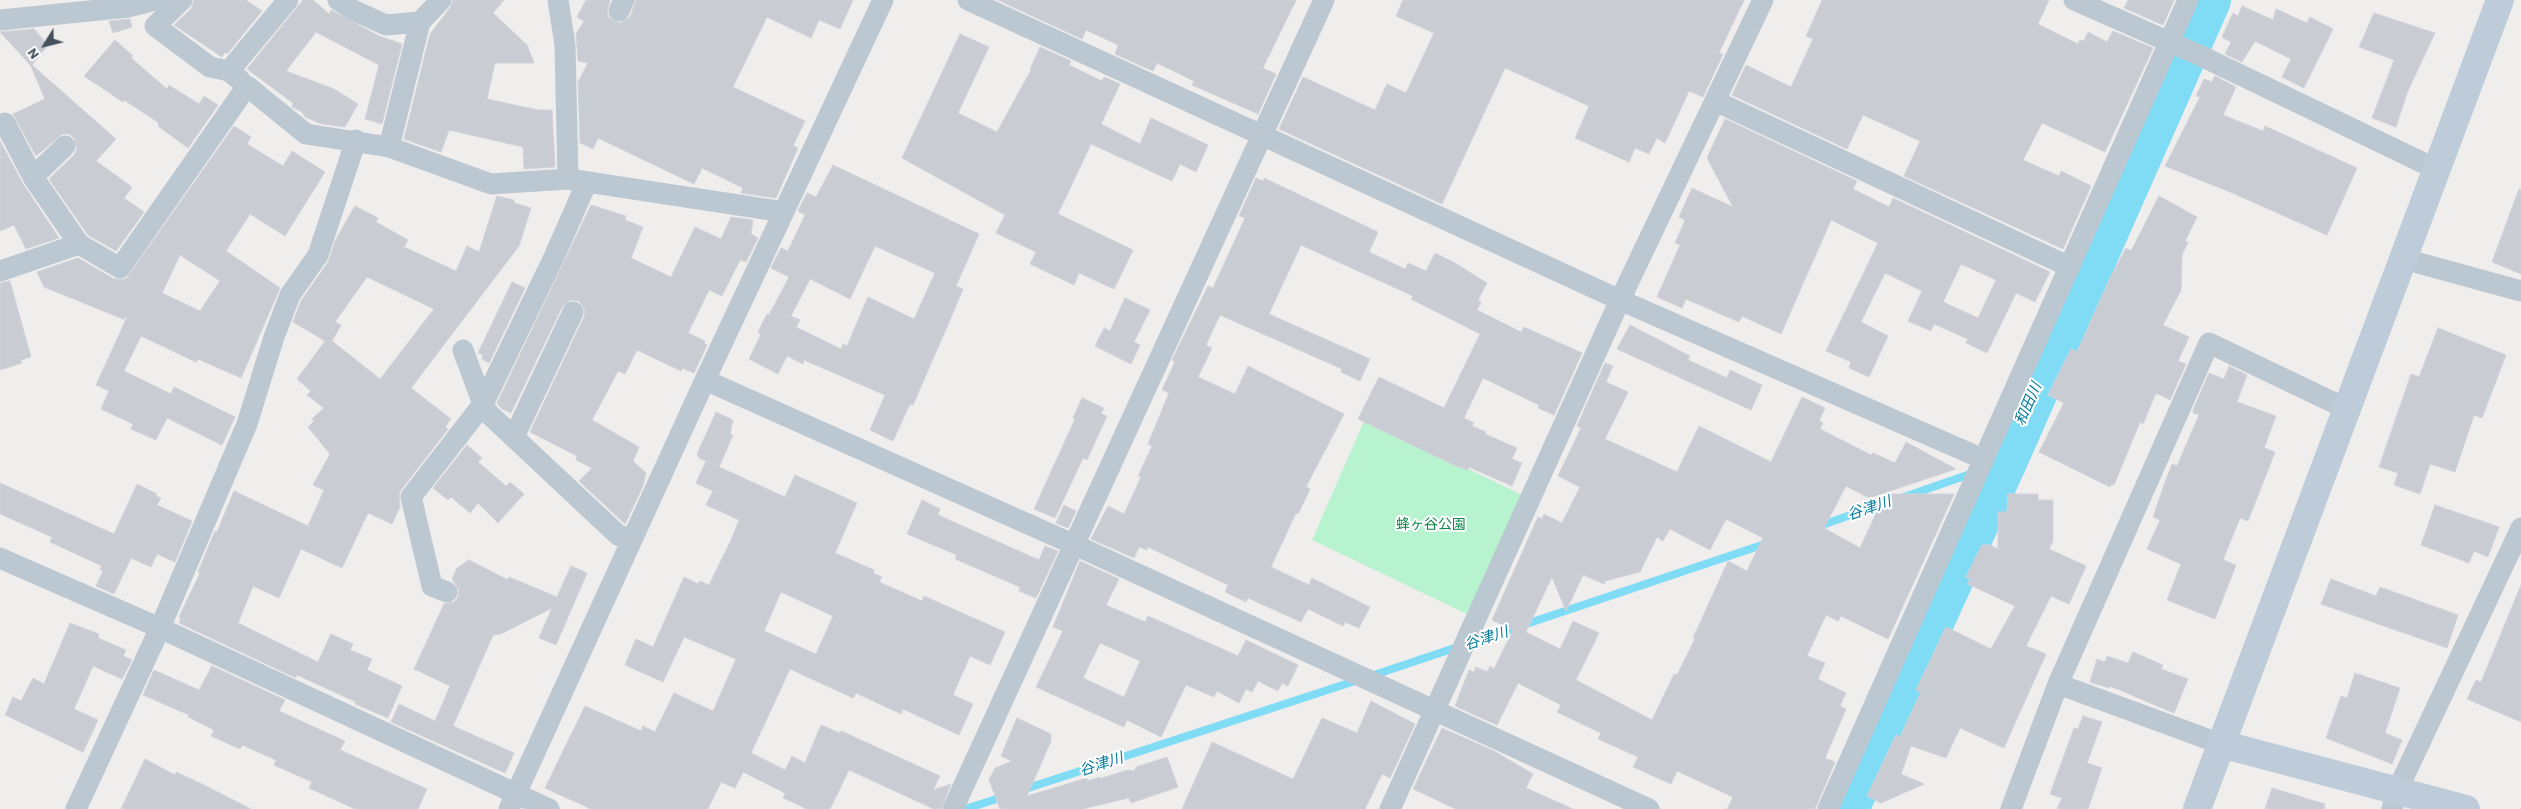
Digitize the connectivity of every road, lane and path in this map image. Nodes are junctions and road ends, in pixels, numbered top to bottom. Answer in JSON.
{"nodes":[{"id":1,"x":155,"y":0,"type":"edge"},
{"id":2,"x":182,"y":0,"type":"edge"},
{"id":3,"x":288,"y":0,"type":"edge"},
{"id":4,"x":338,"y":0,"type":"edge"},
{"id":5,"x":441,"y":0,"type":"edge"},
{"id":6,"x":558,"y":0,"type":"edge"},
{"id":7,"x":883,"y":0,"type":"edge"},
{"id":8,"x":968,"y":0,"type":"edge"},
{"id":9,"x":1324,"y":0,"type":"edge"},
{"id":10,"x":1763,"y":0,"type":"edge"},
{"id":11,"x":2074,"y":0,"type":"edge"},
{"id":12,"x":2188,"y":0,"type":"edge"},
{"id":13,"x":2500,"y":0,"type":"edge"},
{"id":14,"x":0,"y":20,"type":"edge"},
{"id":15,"x":420,"y":22,"type":"junction"},
{"id":16,"x":2168,"y":42,"type":"junction"},
{"id":17,"x":228,"y":71,"type":"junction"},
{"id":18,"x":246,"y":86,"type":"junction"},
{"id":19,"x":1715,"y":101,"type":"junction"},
{"id":20,"x":5,"y":123,"type":"dead end"},
{"id":21,"x":1261,"y":134,"type":"junction"},
{"id":22,"x":356,"y":140,"type":"junction"},
{"id":23,"x":64,"y":146,"type":"dead end"},
{"id":24,"x":389,"y":147,"type":"junction"},
{"id":25,"x":2438,"y":170,"type":"junction"},
{"id":26,"x":33,"y":177,"type":"junction"},
{"id":27,"x":578,"y":180,"type":"junction"},
{"id":28,"x":784,"y":212,"type":"junction"},
{"id":29,"x":79,"y":244,"type":"junction"},
{"id":30,"x":2404,"y":259,"type":"junction"},
{"id":31,"x":2070,"y":267,"type":"junction"},
{"id":32,"x":0,"y":271,"type":"edge"},
{"id":33,"x":2521,"y":290,"type":"edge"},
{"id":34,"x":1620,"y":300,"type":"junction"},
{"id":35,"x":573,"y":312,"type":"dead end"},
{"id":36,"x":463,"y":350,"type":"dead end"},
{"id":37,"x":705,"y":380,"type":"junction"},
{"id":38,"x":483,"y":404,"type":"junction"},
{"id":39,"x":2347,"y":409,"type":"junction"},
{"id":40,"x":514,"y":437,"type":"junction"},
{"id":41,"x":1983,"y":459,"type":"junction"},
{"id":42,"x":2521,"y":528,"type":"edge"},
{"id":43,"x":632,"y":540,"type":"junction"},
{"id":44,"x":1074,"y":545,"type":"junction"},
{"id":45,"x":0,"y":558,"type":"edge"},
{"id":46,"x":447,"y":592,"type":"dead end"},
{"id":47,"x":160,"y":628,"type":"junction"},
{"id":48,"x":2058,"y":684,"type":"junction"},
{"id":49,"x":1435,"y":711,"type":"junction"},
{"id":50,"x":2221,"y":744,"type":"junction"},
{"id":51,"x":2394,"y":800,"type":"edge"},
{"id":52,"x":513,"y":801,"type":"edge"},
{"id":53,"x":76,"y":809,"type":"edge"},
{"id":54,"x":549,"y":809,"type":"edge"},
{"id":55,"x":953,"y":809,"type":"edge"},
{"id":56,"x":1390,"y":809,"type":"edge"},
{"id":57,"x":1649,"y":809,"type":"edge"},
{"id":58,"x":1828,"y":809,"type":"edge"},
{"id":59,"x":2011,"y":809,"type":"edge"},
{"id":60,"x":2197,"y":809,"type":"edge"},
{"id":61,"x":2466,"y":809,"type":"edge"}],
"edges":[{"from":1,"to":14,"type":"street"},
{"from":2,"to":17,"type":"street"},
{"from":3,"to":17,"type":"street"},
{"from":4,"to":15,"type":"street"},
{"from":5,"to":15,"type":"street"},
{"from":6,"to":27,"type":"street"},
{"from":7,"to":28,"type":"street"},
{"from":8,"to":21,"type":"street"},
{"from":9,"to":21,"type":"street"},
{"from":10,"to":19,"type":"street"},
{"from":11,"to":16,"type":"street"},
{"from":12,"to":16,"type":"street"},
{"from":13,"to":25,"type":"street"},
{"from":15,"to":24,"type":"street"},
{"from":16,"to":25,"type":"street"},
{"from":16,"to":31,"type":"street"},
{"from":17,"to":18,"type":"street"},
{"from":18,"to":22,"type":"street"},
{"from":18,"to":29,"type":"street"},
{"from":19,"to":31,"type":"street"},
{"from":19,"to":34,"type":"street"},
{"from":20,"to":26,"type":"street"},
{"from":21,"to":34,"type":"street"},
{"from":21,"to":44,"type":"street"},
{"from":22,"to":24,"type":"street"},
{"from":22,"to":47,"type":"street"},
{"from":23,"to":26,"type":"street"},
{"from":24,"to":27,"type":"street"},
{"from":25,"to":30,"type":"street"},
{"from":26,"to":29,"type":"street"},
{"from":27,"to":28,"type":"street"},
{"from":27,"to":38,"type":"street"},
{"from":28,"to":37,"type":"street"},
{"from":29,"to":32,"type":"street"},
{"from":30,"to":33,"type":"street"},
{"from":30,"to":39,"type":"street"},
{"from":31,"to":41,"type":"street"},
{"from":34,"to":41,"type":"street"},
{"from":34,"to":49,"type":"street"},
{"from":35,"to":40,"type":"street"},
{"from":36,"to":38,"type":"street"},
{"from":37,"to":43,"type":"street"},
{"from":37,"to":44,"type":"street"},
{"from":38,"to":40,"type":"street"},
{"from":38,"to":46,"type":"street"},
{"from":39,"to":48,"type":"street"},
{"from":39,"to":50,"type":"street"},
{"from":40,"to":43,"type":"street"},
{"from":41,"to":58,"type":"street"},
{"from":42,"to":51,"type":"street"},
{"from":43,"to":52,"type":"street"},
{"from":44,"to":49,"type":"street"},
{"from":44,"to":55,"type":"street"},
{"from":45,"to":47,"type":"street"},
{"from":47,"to":52,"type":"street"},
{"from":47,"to":53,"type":"street"},
{"from":48,"to":50,"type":"street"},
{"from":48,"to":59,"type":"street"},
{"from":49,"to":56,"type":"street"},
{"from":49,"to":57,"type":"street"},
{"from":50,"to":51,"type":"street"},
{"from":50,"to":60,"type":"street"},
{"from":51,"to":61,"type":"street"},
{"from":52,"to":54,"type":"street"}]}
